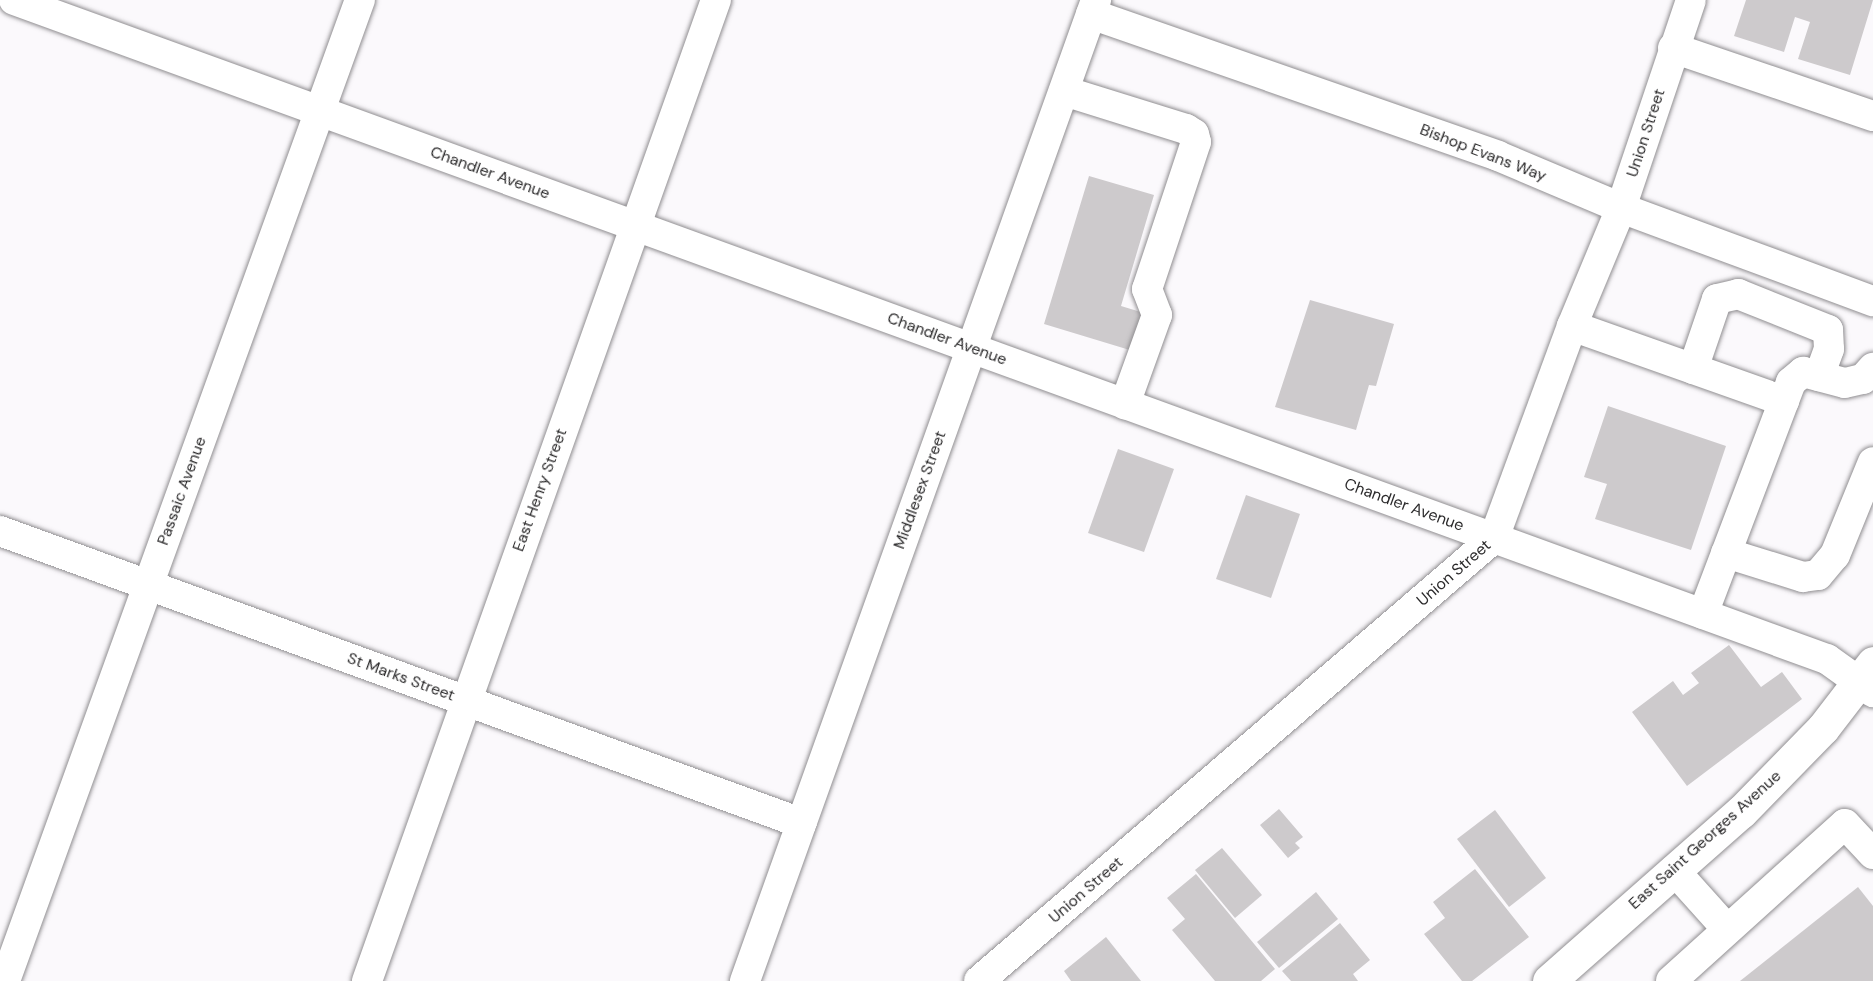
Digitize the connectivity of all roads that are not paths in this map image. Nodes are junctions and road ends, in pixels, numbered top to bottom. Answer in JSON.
{"nodes":[{"id":1,"x":14,"y":0,"type":"edge"},
{"id":2,"x":360,"y":0,"type":"edge"},
{"id":3,"x":716,"y":0,"type":"edge"},
{"id":4,"x":1691,"y":0,"type":"edge"},
{"id":5,"x":1093,"y":7,"type":"edge"},
{"id":6,"x":1674,"y":48,"type":"junction"},
{"id":7,"x":1064,"y":91,"type":"junction"},
{"id":8,"x":320,"y":111,"type":"junction"},
{"id":9,"x":1873,"y":116,"type":"edge"},
{"id":10,"x":1621,"y":208,"type":"junction"},
{"id":11,"x":635,"y":226,"type":"junction"},
{"id":12,"x":1873,"y":301,"type":"edge"},
{"id":13,"x":1572,"y":326,"type":"junction"},
{"id":14,"x":971,"y":348,"type":"junction"},
{"id":15,"x":1693,"y":369,"type":"junction"},
{"id":16,"x":1819,"y":376,"type":"junction"},
{"id":17,"x":1870,"y":378,"type":"edge"},
{"id":18,"x":1784,"y":401,"type":"junction"},
{"id":19,"x":1125,"y":404,"type":"junction"},
{"id":20,"x":1873,"y":462,"type":"edge"},
{"id":21,"x":0,"y":531,"type":"edge"},
{"id":22,"x":1494,"y":538,"type":"junction"},
{"id":23,"x":1726,"y":553,"type":"junction"},
{"id":24,"x":148,"y":585,"type":"junction"},
{"id":25,"x":1703,"y":614,"type":"junction"},
{"id":26,"x":1869,"y":679,"type":"edge"},
{"id":27,"x":464,"y":701,"type":"junction"},
{"id":28,"x":801,"y":823,"type":"junction"},
{"id":29,"x":1873,"y":854,"type":"edge"},
{"id":30,"x":1674,"y":870,"type":"junction"},
{"id":31,"x":1727,"y":929,"type":"junction"},
{"id":32,"x":5,"y":981,"type":"edge"},
{"id":33,"x":367,"y":981,"type":"edge"},
{"id":34,"x":745,"y":981,"type":"edge"},
{"id":35,"x":980,"y":981,"type":"edge"},
{"id":36,"x":1549,"y":981,"type":"edge"},
{"id":37,"x":1671,"y":981,"type":"edge"}],
"edges":[{"from":1,"to":8,"type":"street","name":"Chandler Avenue"},
{"from":2,"to":8,"type":"street","name":"Passaic Avenue"},
{"from":3,"to":11,"type":"street","name":"East Henry Street"},
{"from":4,"to":6,"type":"street","name":"Union Street"},
{"from":5,"to":7,"type":"street","name":"Middlesex Street"},
{"from":5,"to":10,"type":"street","name":"Bishop Evans Way"},
{"from":6,"to":9,"type":"street"},
{"from":6,"to":10,"type":"street","name":"Union Street"},
{"from":7,"to":14,"type":"street","name":"Middlesex Street"},
{"from":7,"to":19,"type":"street"},
{"from":8,"to":11,"type":"street","name":"Chandler Avenue"},
{"from":8,"to":24,"type":"street","name":"Passaic Avenue"},
{"from":10,"to":12,"type":"street","name":"Bishop Evans Way"},
{"from":10,"to":13,"type":"street","name":"Union Street"},
{"from":11,"to":14,"type":"street","name":"Chandler Avenue"},
{"from":11,"to":27,"type":"street","name":"East Henry Street"},
{"from":13,"to":15,"type":"street"},
{"from":13,"to":22,"type":"street","name":"Union Street"},
{"from":14,"to":19,"type":"street","name":"Chandler Avenue"},
{"from":14,"to":28,"type":"street","name":"Middlesex Street"},
{"from":15,"to":16,"type":"street"},
{"from":15,"to":18,"type":"street"},
{"from":16,"to":17,"type":"street"},
{"from":16,"to":18,"type":"street"},
{"from":18,"to":23,"type":"street"},
{"from":19,"to":22,"type":"street","name":"Chandler Avenue"},
{"from":20,"to":23,"type":"street"},
{"from":21,"to":24,"type":"street","name":"St Marks Street"},
{"from":22,"to":25,"type":"street","name":"Chandler Avenue"},
{"from":22,"to":35,"type":"street","name":"Union Street"},
{"from":23,"to":25,"type":"street"},
{"from":24,"to":27,"type":"street","name":"St Marks Street"},
{"from":24,"to":32,"type":"street","name":"Passaic Avenue"},
{"from":25,"to":26,"type":"street","name":"Chandler Avenue"},
{"from":26,"to":30,"type":"main road","name":"East Saint Georges Avenue"},
{"from":27,"to":28,"type":"street","name":"St Marks Street"},
{"from":27,"to":33,"type":"street","name":"East Henry Street"},
{"from":28,"to":34,"type":"street","name":"Middlesex Street"},
{"from":29,"to":31,"type":"street"},
{"from":30,"to":31,"type":"street"},
{"from":30,"to":36,"type":"main road","name":"East Saint Georges Avenue"},
{"from":31,"to":37,"type":"street"}]}
